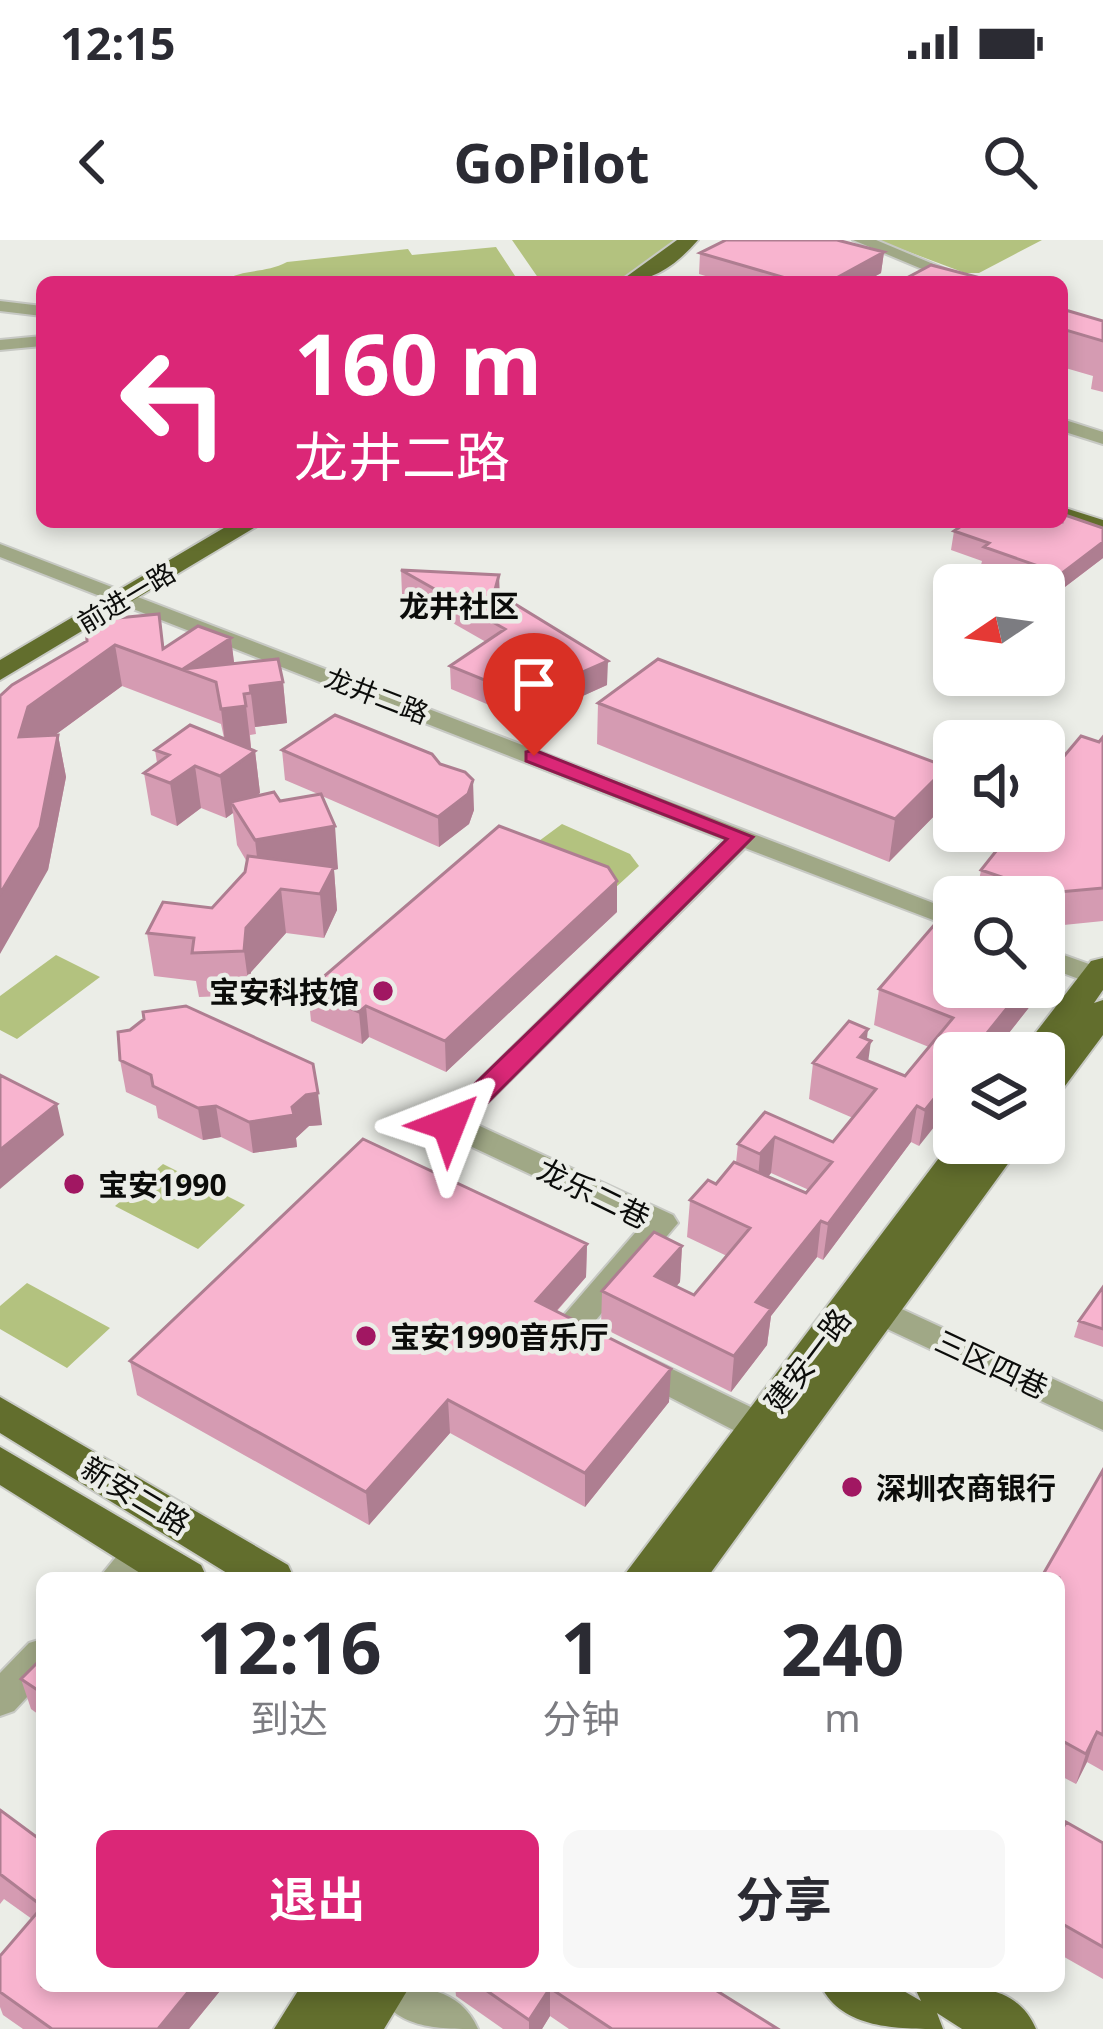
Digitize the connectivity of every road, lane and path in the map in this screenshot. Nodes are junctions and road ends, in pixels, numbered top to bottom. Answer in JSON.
{"nodes":[{"id":1,"x":861,"y":240,"type":"edge"},
{"id":2,"x":693,"y":246,"type":"edge"},
{"id":3,"x":640,"y":276,"type":"edge"},
{"id":4,"x":668,"y":276,"type":"edge"},
{"id":5,"x":955,"y":276,"type":"edge"},
{"id":6,"x":0,"y":306,"type":"edge"},
{"id":7,"x":36,"y":309,"type":"edge"},
{"id":8,"x":36,"y":342,"type":"edge"},
{"id":9,"x":0,"y":345,"type":"edge"},
{"id":10,"x":1068,"y":427,"type":"edge"},
{"id":11,"x":1103,"y":438,"type":"edge"},
{"id":12,"x":1068,"y":516,"type":"edge"},
{"id":13,"x":1103,"y":527,"type":"edge"},
{"id":14,"x":202,"y":528,"type":"edge"},
{"id":15,"x":240,"y":528,"type":"edge"},
{"id":16,"x":0,"y":550,"type":"edge"},
{"id":17,"x":111,"y":593,"type":"junction"},
{"id":18,"x":0,"y":646,"type":"edge"},
{"id":19,"x":0,"y":672,"type":"edge"},
{"id":20,"x":742,"y":837,"type":"junction"},
{"id":21,"x":933,"y":912,"type":"edge"},
{"id":22,"x":1065,"y":966,"type":"edge"},
{"id":23,"x":1102,"y":984,"type":"edge"},
{"id":24,"x":1057,"y":1032,"type":"edge"},
{"id":25,"x":1065,"y":1052,"type":"edge"},
{"id":26,"x":954,"y":1164,"type":"edge"},
{"id":27,"x":988,"y":1164,"type":"edge"},
{"id":28,"x":880,"y":1311,"type":"junction"},
{"id":29,"x":0,"y":1413,"type":"edge"},
{"id":30,"x":1103,"y":1417,"type":"edge"},
{"id":31,"x":758,"y":1426,"type":"junction"},
{"id":32,"x":0,"y":1464,"type":"edge"},
{"id":33,"x":130,"y":1565,"type":"edge"},
{"id":34,"x":262,"y":1572,"type":"edge"},
{"id":35,"x":648,"y":1572,"type":"edge"},
{"id":36,"x":686,"y":1572,"type":"edge"},
{"id":37,"x":36,"y":1661,"type":"edge"},
{"id":38,"x":0,"y":1699,"type":"edge"},
{"id":39,"x":328,"y":1992,"type":"edge"},
{"id":40,"x":379,"y":1992,"type":"edge"},
{"id":41,"x":404,"y":1992,"type":"edge"},
{"id":42,"x":857,"y":1992,"type":"edge"},
{"id":43,"x":975,"y":2007,"type":"edge"},
{"id":44,"x":300,"y":2029,"type":"edge"},
{"id":45,"x":351,"y":2029,"type":"edge"},
{"id":46,"x":456,"y":2029,"type":"edge"},
{"id":47,"x":917,"y":2029,"type":"edge"},
{"id":48,"x":1035,"y":2029,"type":"edge"}],
"edges":[{"from":1,"to":5,"type":"street"},
{"from":2,"to":3,"type":"main road"},
{"from":2,"to":4,"type":"main road"},
{"from":6,"to":7,"type":"street"},
{"from":8,"to":9,"type":"street"},
{"from":10,"to":11,"type":"street"},
{"from":12,"to":13,"type":"main road"},
{"from":14,"to":17,"type":"main road","name":"前进一路"},
{"from":15,"to":17,"type":"main road","name":"前进一路"},
{"from":16,"to":17,"type":"street","name":"龙井二路"},
{"from":17,"to":18,"type":"main road","name":"前进一路"},
{"from":17,"to":19,"type":"main road","name":"前进一路"},
{"from":17,"to":20,"type":"street","name":"龙井二路"},
{"from":20,"to":21,"type":"street","name":"龙井二路"},
{"from":20,"to":31,"type":"street","name":"龙乐二巷"},
{"from":22,"to":23,"type":"street"},
{"from":23,"to":24,"type":"main road"},
{"from":23,"to":25,"type":"main road"},
{"from":26,"to":31,"type":"main road","name":"建安一路"},
{"from":27,"to":28,"type":"main road","name":"建安一路"},
{"from":28,"to":30,"type":"street","name":"三区四巷"},
{"from":28,"to":36,"type":"main road","name":"建安一路"},
{"from":29,"to":34,"type":"main road","name":"新安二路"},
{"from":31,"to":35,"type":"main road","name":"建安一路"},
{"from":32,"to":33,"type":"main road","name":"新安二路"},
{"from":37,"to":38,"type":"street"},
{"from":39,"to":44,"type":"main road"},
{"from":40,"to":45,"type":"main road"},
{"from":41,"to":46,"type":"street"},
{"from":42,"to":47,"type":"main road"},
{"from":43,"to":48,"type":"main road"}]}
